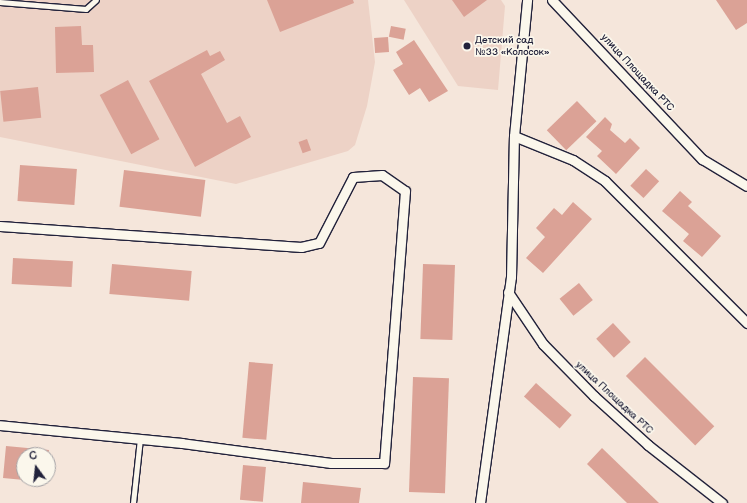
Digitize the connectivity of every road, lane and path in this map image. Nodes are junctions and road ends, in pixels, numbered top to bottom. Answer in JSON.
{"nodes":[{"id":1,"x":96,"y":0,"type":"edge"},
{"id":2,"x":527,"y":0,"type":"edge"},
{"id":3,"x":552,"y":0,"type":"edge"},
{"id":4,"x":0,"y":2,"type":"edge"},
{"id":5,"x":514,"y":136,"type":"junction"},
{"id":6,"x":747,"y":186,"type":"edge"},
{"id":7,"x":0,"y":226,"type":"edge"},
{"id":8,"x":508,"y":292,"type":"junction"},
{"id":9,"x":747,"y":323,"type":"edge"},
{"id":10,"x":0,"y":425,"type":"edge"},
{"id":11,"x":140,"y":439,"type":"junction"},
{"id":12,"x":133,"y":503,"type":"edge"},
{"id":13,"x":480,"y":503,"type":"edge"},
{"id":14,"x":722,"y":503,"type":"edge"}],
"edges":[{"from":1,"to":4,"type":"lane"},
{"from":2,"to":5,"type":"street"},
{"from":3,"to":6,"type":"street","name":"улица Площадка РТС"},
{"from":5,"to":8,"type":"street"},
{"from":5,"to":9,"type":"street"},
{"from":7,"to":11,"type":"street"},
{"from":8,"to":13,"type":"street"},
{"from":8,"to":14,"type":"street","name":"улица Площадка РТС"},
{"from":10,"to":11,"type":"street"},
{"from":11,"to":12,"type":"lane"}]}
